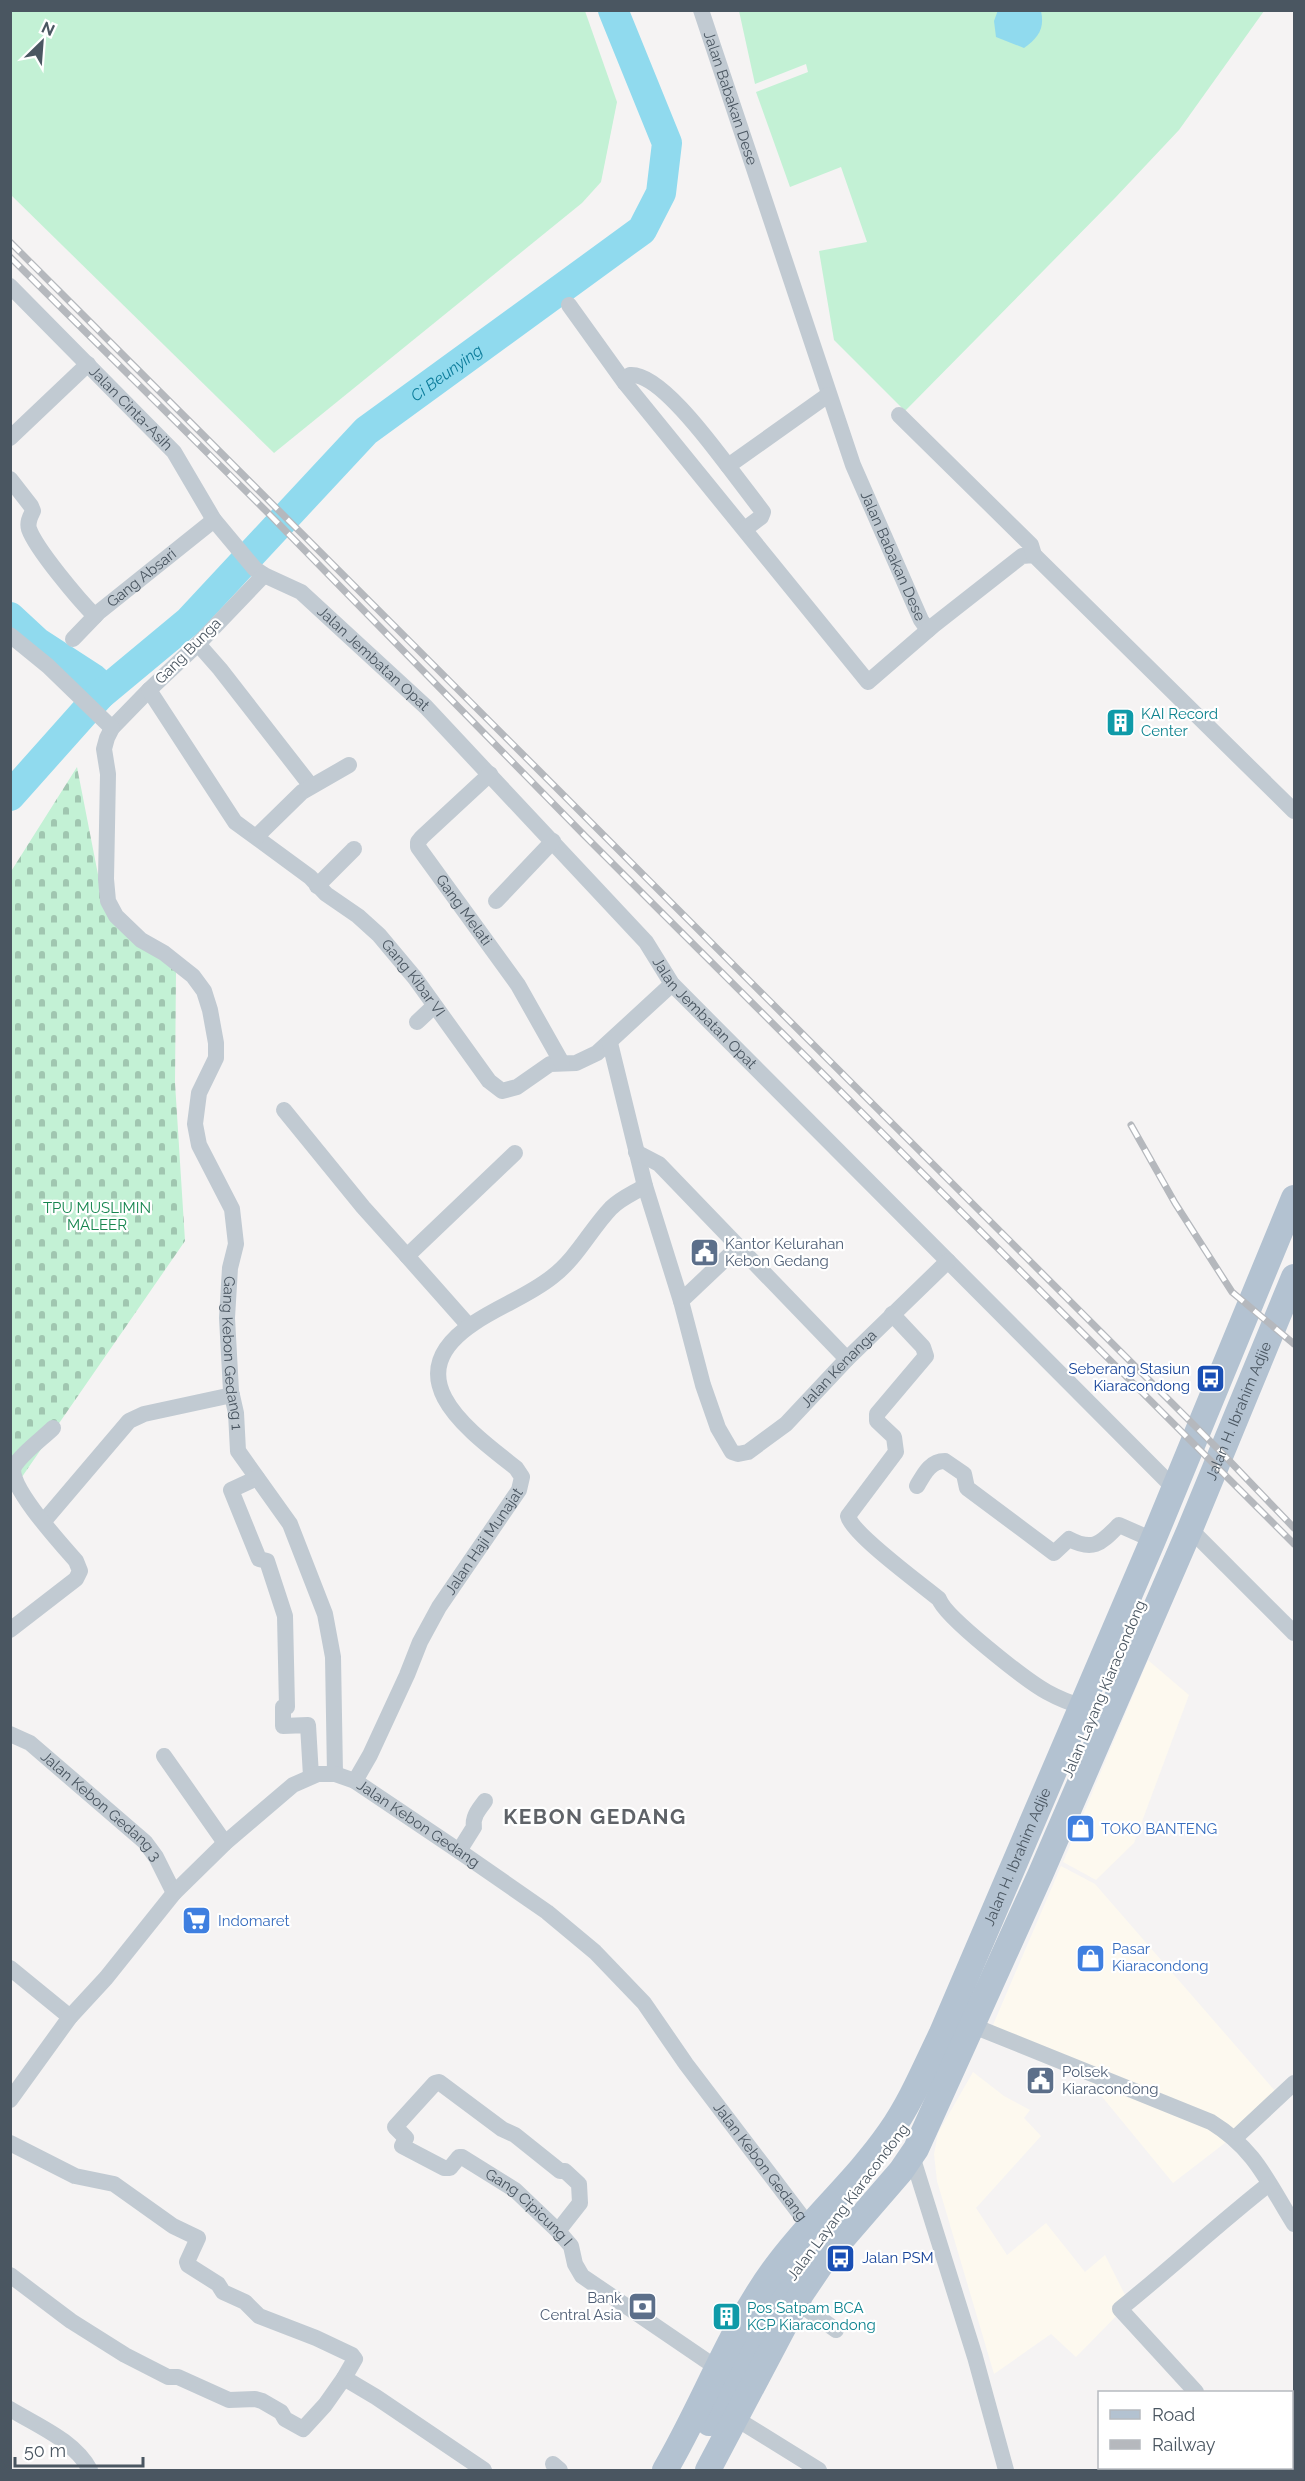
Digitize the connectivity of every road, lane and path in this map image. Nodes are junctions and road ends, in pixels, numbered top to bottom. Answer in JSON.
{"nodes":[{"id":1,"x":701,"y":10,"type":"edge"},
{"id":2,"x":10,"y":286,"type":"edge"},
{"id":3,"x":569,"y":305,"type":"dead end"},
{"id":4,"x":88,"y":364,"type":"junction"},
{"id":5,"x":625,"y":383,"type":"junction"},
{"id":6,"x":828,"y":395,"type":"junction"},
{"id":7,"x":899,"y":415,"type":"dead end"},
{"id":8,"x":10,"y":438,"type":"edge"},
{"id":9,"x":728,"y":466,"type":"junction"},
{"id":10,"x":10,"y":478,"type":"edge"},
{"id":11,"x":214,"y":520,"type":"junction"},
{"id":12,"x":745,"y":529,"type":"junction"},
{"id":13,"x":233,"y":546,"type":"joint"},
{"id":14,"x":1034,"y":555,"type":"junction"},
{"id":15,"x":259,"y":572,"type":"junction"},
{"id":16,"x":95,"y":616,"type":"junction"},
{"id":17,"x":928,"y":630,"type":"junction"},
{"id":18,"x":10,"y":635,"type":"edge"},
{"id":19,"x":73,"y":639,"type":"dead end"},
{"id":20,"x":198,"y":644,"type":"junction"},
{"id":21,"x":149,"y":690,"type":"junction"},
{"id":22,"x":110,"y":726,"type":"junction"},
{"id":23,"x":349,"y":765,"type":"dead end"},
{"id":24,"x":490,"y":774,"type":"junction"},
{"id":25,"x":311,"y":786,"type":"junction"},
{"id":26,"x":1294,"y":811,"type":"edge"},
{"id":27,"x":257,"y":836,"type":"junction"},
{"id":28,"x":553,"y":841,"type":"junction"},
{"id":29,"x":354,"y":849,"type":"dead end"},
{"id":30,"x":317,"y":886,"type":"junction"},
{"id":31,"x":496,"y":901,"type":"dead end"},
{"id":32,"x":672,"y":984,"type":"junction"},
{"id":33,"x":434,"y":1006,"type":"junction"},
{"id":34,"x":417,"y":1022,"type":"dead end"},
{"id":35,"x":609,"y":1043,"type":"junction"},
{"id":36,"x":562,"y":1063,"type":"junction"},
{"id":37,"x":284,"y":1110,"type":"dead end"},
{"id":38,"x":636,"y":1152,"type":"junction"},
{"id":39,"x":515,"y":1153,"type":"dead end"},
{"id":40,"x":645,"y":1186,"type":"junction"},
{"id":41,"x":1294,"y":1198,"type":"edge"},
{"id":42,"x":1294,"y":1232,"type":"edge"},
{"id":43,"x":738,"y":1247,"type":"junction"},
{"id":44,"x":407,"y":1256,"type":"junction"},
{"id":45,"x":948,"y":1261,"type":"junction"},
{"id":46,"x":1293,"y":1284,"type":"edge"},
{"id":47,"x":681,"y":1301,"type":"junction"},
{"id":48,"x":892,"y":1314,"type":"junction"},
{"id":49,"x":470,"y":1326,"type":"junction"},
{"id":50,"x":1235,"y":1339,"type":"junction"},
{"id":51,"x":1264,"y":1352,"type":"junction"},
{"id":52,"x":847,"y":1359,"type":"junction"},
{"id":53,"x":232,"y":1395,"type":"junction"},
{"id":54,"x":53,"y":1428,"type":"dead end"},
{"id":55,"x":257,"y":1478,"type":"junction"},
{"id":56,"x":917,"y":1486,"type":"dead end"},
{"id":57,"x":1174,"y":1488,"type":"junction"},
{"id":58,"x":44,"y":1521,"type":"junction"},
{"id":59,"x":1190,"y":1529,"type":"junction"},
{"id":60,"x":1153,"y":1540,"type":"junction"},
{"id":61,"x":10,"y":1629,"type":"edge"},
{"id":62,"x":1294,"y":1633,"type":"edge"},
{"id":63,"x":1081,"y":1706,"type":"junction"},
{"id":64,"x":10,"y":1734,"type":"edge"},
{"id":65,"x":164,"y":1756,"type":"dead end"},
{"id":66,"x":335,"y":1774,"type":"junction"},
{"id":67,"x":311,"y":1776,"type":"junction"},
{"id":68,"x":355,"y":1781,"type":"junction"},
{"id":69,"x":485,"y":1802,"type":"dead end"},
{"id":70,"x":225,"y":1843,"type":"junction"},
{"id":71,"x":459,"y":1851,"type":"junction"},
{"id":72,"x":174,"y":1893,"type":"junction"},
{"id":73,"x":10,"y":1968,"type":"edge"},
{"id":74,"x":70,"y":2017,"type":"junction"},
{"id":75,"x":958,"y":2035,"type":"junction"},
{"id":76,"x":1294,"y":2083,"type":"edge"},
{"id":77,"x":10,"y":2100,"type":"edge"},
{"id":78,"x":891,"y":2132,"type":"junction"},
{"id":79,"x":1235,"y":2138,"type":"junction"},
{"id":80,"x":10,"y":2143,"type":"edge"},
{"id":81,"x":874,"y":2154,"type":"junction"},
{"id":82,"x":910,"y":2159,"type":"junction"},
{"id":83,"x":1269,"y":2184,"type":"junction"},
{"id":84,"x":1294,"y":2224,"type":"edge"},
{"id":85,"x":809,"y":2226,"type":"junction"},
{"id":86,"x":558,"y":2231,"type":"junction"},
{"id":87,"x":10,"y":2275,"type":"edge"},
{"id":88,"x":796,"y":2302,"type":"junction"},
{"id":89,"x":836,"y":2331,"type":"dead end"},
{"id":90,"x":717,"y":2368,"type":"junction"},
{"id":91,"x":344,"y":2378,"type":"junction"},
{"id":92,"x":1195,"y":2391,"type":"edge"},
{"id":93,"x":10,"y":2409,"type":"edge"},
{"id":94,"x":735,"y":2418,"type":"junction"},
{"id":95,"x":90,"y":2470,"type":"edge"},
{"id":96,"x":484,"y":2470,"type":"edge"},
{"id":97,"x":665,"y":2470,"type":"edge"},
{"id":98,"x":684,"y":2470,"type":"edge"},
{"id":99,"x":710,"y":2470,"type":"edge"},
{"id":100,"x":819,"y":2470,"type":"edge"},
{"id":101,"x":1006,"y":2470,"type":"edge"}],
"edges":[{"from":1,"to":6,"type":"street","name":"Jalan Babakan Dese"},
{"from":2,"to":4,"type":"street","name":"Jalan Cinta-Asih"},
{"from":3,"to":5,"type":"street"},
{"from":4,"to":8,"type":"street"},
{"from":4,"to":11,"type":"street","name":"Jalan Cinta-Asih"},
{"from":5,"to":9,"type":"street"},
{"from":5,"to":12,"type":"street"},
{"from":6,"to":9,"type":"street"},
{"from":6,"to":17,"type":"street","name":"Jalan Babakan Dese"},
{"from":7,"to":14,"type":"street"},
{"from":9,"to":12,"type":"street"},
{"from":10,"to":16,"type":"street"},
{"from":11,"to":13,"type":"street","name":"Jalan Cinta-Asih"},
{"from":11,"to":16,"type":"street","name":"Gang Absari"},
{"from":12,"to":17,"type":"street"},
{"from":13,"to":15,"type":"street","name":"Jalan Jembatan Opat"},
{"from":14,"to":17,"type":"street","name":"Jalan Babakan Dese"},
{"from":14,"to":26,"type":"street"},
{"from":15,"to":20,"type":"street","name":"Gang Bunga"},
{"from":15,"to":24,"type":"street","name":"Jalan Jembatan Opat"},
{"from":16,"to":19,"type":"street","name":"Gang Absari"},
{"from":18,"to":22,"type":"street"},
{"from":20,"to":21,"type":"street","name":"Gang Bunga"},
{"from":20,"to":25,"type":"street"},
{"from":21,"to":22,"type":"street","name":"Gang Bunga"},
{"from":21,"to":27,"type":"street","name":"Gang Kibar VI"},
{"from":22,"to":53,"type":"street","name":"Gang Kebon Gedang 1"},
{"from":23,"to":25,"type":"street"},
{"from":24,"to":28,"type":"street","name":"Jalan Jembatan Opat"},
{"from":24,"to":36,"type":"street","name":"Gang Melati"},
{"from":25,"to":27,"type":"street"},
{"from":27,"to":30,"type":"street","name":"Gang Kibar VI"},
{"from":28,"to":31,"type":"street"},
{"from":28,"to":32,"type":"street","name":"Jalan Jembatan Opat"},
{"from":29,"to":30,"type":"street"},
{"from":30,"to":33,"type":"street","name":"Gang Kibar VI"},
{"from":32,"to":35,"type":"street"},
{"from":32,"to":45,"type":"street","name":"Jalan Jembatan Opat"},
{"from":33,"to":34,"type":"street"},
{"from":33,"to":36,"type":"street","name":"Gang Kibar VI"},
{"from":35,"to":36,"type":"street"},
{"from":35,"to":38,"type":"street"},
{"from":37,"to":44,"type":"street"},
{"from":38,"to":40,"type":"street"},
{"from":38,"to":43,"type":"street"},
{"from":39,"to":44,"type":"street"},
{"from":40,"to":47,"type":"street"},
{"from":40,"to":49,"type":"street"},
{"from":41,"to":50,"type":"main road","name":"Jalan H. Ibrahim Adjie"},
{"from":42,"to":98,"type":"main road","name":"Jalan Layang Kiaracondong"},
{"from":43,"to":47,"type":"street"},
{"from":43,"to":52,"type":"street"},
{"from":44,"to":49,"type":"street"},
{"from":45,"to":48,"type":"street","name":"Jalan Kenanga"},
{"from":45,"to":57,"type":"street","name":"Jalan Jembatan Opat"},
{"from":46,"to":51,"type":"main road","name":"Jalan H. Ibrahim Adjie"},
{"from":47,"to":52,"type":"street","name":"Jalan Kenanga"},
{"from":48,"to":52,"type":"street","name":"Jalan Kenanga"},
{"from":48,"to":63,"type":"street"},
{"from":49,"to":68,"type":"street","name":"Jalan Haji Munajat"},
{"from":50,"to":51,"type":"main road"},
{"from":50,"to":57,"type":"main road","name":"Jalan H. Ibrahim Adjie"},
{"from":51,"to":59,"type":"main road","name":"Jalan H. Ibrahim Adjie"},
{"from":53,"to":55,"type":"street","name":"Gang Kebon Gedang 1"},
{"from":53,"to":58,"type":"street"},
{"from":54,"to":58,"type":"street"},
{"from":55,"to":66,"type":"street","name":"Gang Kebon Gedang 1"},
{"from":55,"to":67,"type":"street"},
{"from":56,"to":60,"type":"street"},
{"from":57,"to":60,"type":"main road","name":"Jalan H. Ibrahim Adjie"},
{"from":58,"to":61,"type":"street"},
{"from":59,"to":62,"type":"street"},
{"from":59,"to":75,"type":"main road","name":"Jalan H. Ibrahim Adjie"},
{"from":60,"to":63,"type":"main road","name":"Jalan H. Ibrahim Adjie"},
{"from":63,"to":75,"type":"main road","name":"Jalan H. Ibrahim Adjie"},
{"from":64,"to":72,"type":"street","name":"Jalan Kebon Gedang 3"},
{"from":65,"to":70,"type":"street"},
{"from":66,"to":67,"type":"street","name":"Jalan Kebon Gedang"},
{"from":66,"to":68,"type":"street","name":"Jalan Kebon Gedang"},
{"from":67,"to":70,"type":"street","name":"Jalan Kebon Gedang"},
{"from":68,"to":71,"type":"street","name":"Jalan Kebon Gedang"},
{"from":69,"to":71,"type":"street"},
{"from":70,"to":72,"type":"street","name":"Jalan Kebon Gedang"},
{"from":71,"to":85,"type":"street","name":"Jalan Kebon Gedang"},
{"from":72,"to":74,"type":"street","name":"Jalan Kebon Gedang"},
{"from":73,"to":74,"type":"street"},
{"from":74,"to":77,"type":"street","name":"Jalan Kebon Gedang"},
{"from":75,"to":78,"type":"main road","name":"Jalan H. Ibrahim Adjie"},
{"from":75,"to":79,"type":"street"},
{"from":75,"to":82,"type":"main road","name":"Jalan H. Ibrahim Adjie"},
{"from":76,"to":79,"type":"street"},
{"from":78,"to":81,"type":"main road","name":"Jalan H. Ibrahim Adjie"},
{"from":78,"to":82,"type":"main road"},
{"from":79,"to":83,"type":"street"},
{"from":80,"to":91,"type":"street"},
{"from":81,"to":82,"type":"main road"},
{"from":81,"to":85,"type":"main road","name":"Jalan H. Ibrahim Adjie"},
{"from":82,"to":88,"type":"main road","name":"Jalan H. Ibrahim Adjie"},
{"from":82,"to":101,"type":"street"},
{"from":83,"to":84,"type":"street"},
{"from":83,"to":92,"type":"street"},
{"from":85,"to":90,"type":"main road","name":"Jalan H. Ibrahim Adjie"},
{"from":86,"to":86,"type":"street","name":"Gang Cipicung I"},
{"from":86,"to":90,"type":"street","name":"Gang Cipicung I"},
{"from":87,"to":91,"type":"street"},
{"from":88,"to":89,"type":"street"},
{"from":88,"to":94,"type":"main road","name":"Jalan H. Ibrahim Adjie"},
{"from":90,"to":97,"type":"main road","name":"Jalan H. Ibrahim Adjie"},
{"from":91,"to":96,"type":"street"},
{"from":93,"to":95,"type":"street"},
{"from":94,"to":99,"type":"main road","name":"Jalan H. Ibrahim Adjie"},
{"from":94,"to":100,"type":"street"}]}
